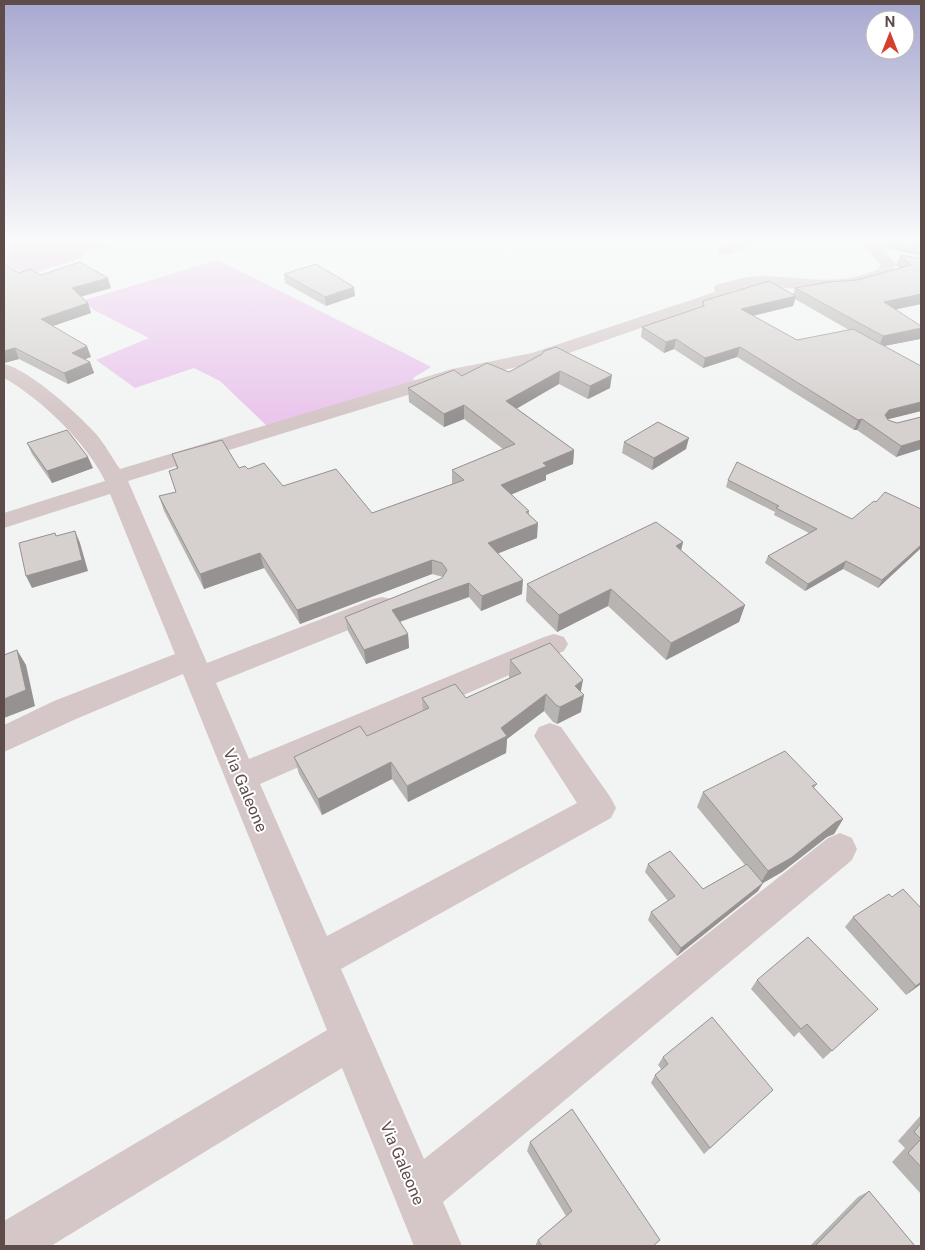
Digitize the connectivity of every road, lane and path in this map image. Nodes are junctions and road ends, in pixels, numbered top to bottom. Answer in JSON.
{"nodes":[{"id":1,"x":714,"y":297,"type":"edge"},
{"id":2,"x":4,"y":370,"type":"edge"},
{"id":3,"x":116,"y":481,"type":"junction"},
{"id":4,"x":4,"y":520,"type":"edge"},
{"id":5,"x":406,"y":596,"type":"edge"},
{"id":6,"x":554,"y":644,"type":"edge"},
{"id":7,"x":196,"y":669,"type":"junction"},
{"id":8,"x":550,"y":736,"type":"dead end"},
{"id":9,"x":4,"y":739,"type":"edge"},
{"id":10,"x":241,"y":777,"type":"junction"},
{"id":11,"x":840,"y":849,"type":"dead end"},
{"id":12,"x":318,"y":961,"type":"junction"},
{"id":13,"x":350,"y":1040,"type":"junction"},
{"id":14,"x":416,"y":1195,"type":"junction"},
{"id":15,"x":7,"y":1246,"type":"edge"},
{"id":16,"x":438,"y":1246,"type":"edge"}],
"edges":[{"from":1,"to":3,"type":"street"},
{"from":2,"to":3,"type":"street","name":"Via Galeone"},
{"from":3,"to":4,"type":"street"},
{"from":3,"to":7,"type":"street","name":"Via Galeone"},
{"from":5,"to":7,"type":"street"},
{"from":6,"to":10,"type":"street"},
{"from":7,"to":9,"type":"street"},
{"from":7,"to":10,"type":"street","name":"Via Galeone"},
{"from":8,"to":12,"type":"street"},
{"from":10,"to":12,"type":"street","name":"Via Galeone"},
{"from":11,"to":14,"type":"street"},
{"from":12,"to":13,"type":"street","name":"Via Galeone"},
{"from":13,"to":14,"type":"street","name":"Via Galeone"},
{"from":13,"to":15,"type":"street"},
{"from":14,"to":16,"type":"street","name":"Via Galeone"}]}
